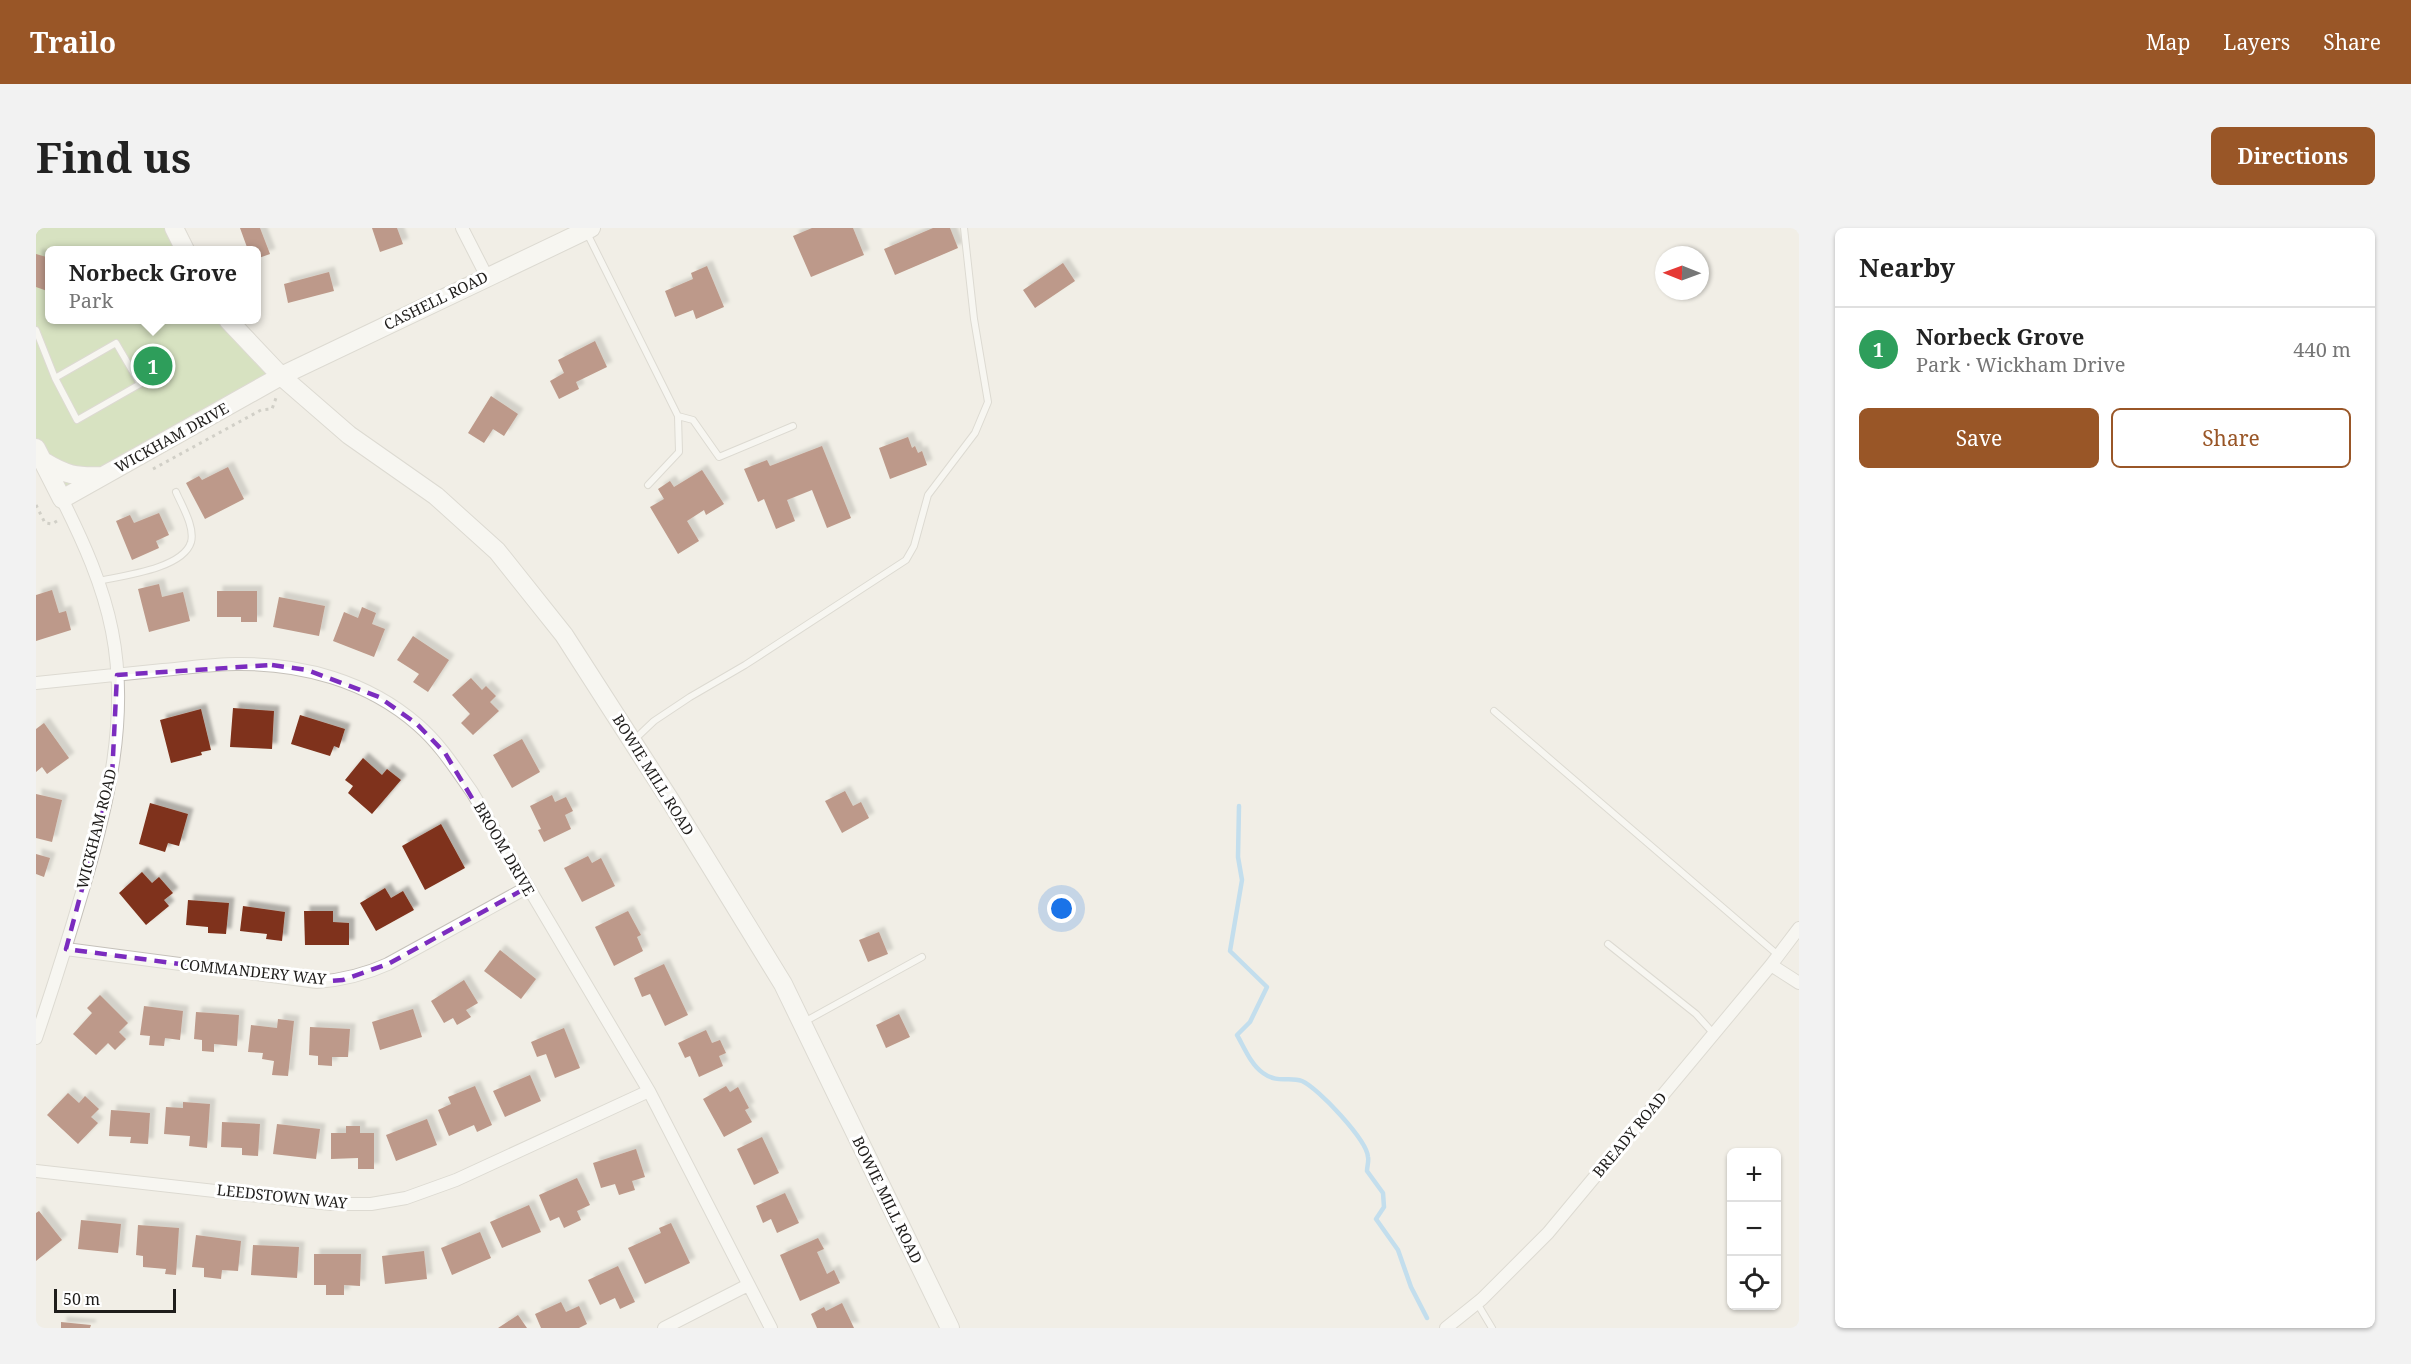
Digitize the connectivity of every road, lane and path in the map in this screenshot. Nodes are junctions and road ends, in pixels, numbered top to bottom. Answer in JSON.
{"nodes":[{"id":1,"x":174,"y":228,"type":"edge"},
{"id":2,"x":462,"y":228,"type":"edge"},
{"id":3,"x":964,"y":228,"type":"edge"},
{"id":4,"x":588,"y":229,"type":"edge"},
{"id":5,"x":183,"y":246,"type":"edge"},
{"id":6,"x":487,"y":276,"type":"junction"},
{"id":7,"x":232,"y":324,"type":"edge"},
{"id":8,"x":36,"y":330,"type":"edge"},
{"id":9,"x":280,"y":376,"type":"junction"},
{"id":10,"x":55,"y":378,"type":"junction"},
{"id":11,"x":678,"y":416,"type":"junction"},
{"id":12,"x":793,"y":426,"type":"dead end"},
{"id":13,"x":40,"y":455,"type":"edge"},
{"id":14,"x":103,"y":476,"type":"junction"},
{"id":15,"x":648,"y":485,"type":"dead end"},
{"id":16,"x":176,"y":492,"type":"dead end"},
{"id":17,"x":62,"y":499,"type":"junction"},
{"id":18,"x":97,"y":581,"type":"junction"},
{"id":19,"x":117,"y":675,"type":"junction"},
{"id":20,"x":36,"y":683,"type":"edge"},
{"id":21,"x":1494,"y":711,"type":"dead end"},
{"id":22,"x":632,"y":741,"type":"junction"},
{"id":23,"x":526,"y":888,"type":"junction"},
{"id":24,"x":1799,"y":928,"type":"edge"},
{"id":25,"x":1608,"y":944,"type":"dead end"},
{"id":26,"x":66,"y":949,"type":"junction"},
{"id":27,"x":922,"y":957,"type":"dead end"},
{"id":28,"x":1775,"y":960,"type":"junction"},
{"id":29,"x":1799,"y":983,"type":"edge"},
{"id":30,"x":801,"y":1023,"type":"junction"},
{"id":31,"x":1714,"y":1034,"type":"junction"},
{"id":32,"x":36,"y":1038,"type":"edge"},
{"id":33,"x":649,"y":1091,"type":"junction"},
{"id":34,"x":36,"y":1171,"type":"edge"},
{"id":35,"x":748,"y":1285,"type":"junction"},
{"id":36,"x":1477,"y":1303,"type":"junction"},
{"id":37,"x":664,"y":1328,"type":"edge"},
{"id":38,"x":771,"y":1328,"type":"edge"},
{"id":39,"x":950,"y":1328,"type":"edge"},
{"id":40,"x":1446,"y":1328,"type":"edge"},
{"id":41,"x":1492,"y":1328,"type":"edge"}],
"edges":[{"from":1,"to":5,"type":"street"},
{"from":2,"to":6,"type":"street"},
{"from":3,"to":22,"type":"lane"},
{"from":4,"to":6,"type":"street","name":"CASHELL ROAD"},
{"from":4,"to":11,"type":"lane"},
{"from":6,"to":9,"type":"street","name":"CASHELL ROAD"},
{"from":7,"to":9,"type":"street","name":"BOWIE MILL ROAD"},
{"from":8,"to":10,"type":"lane"},
{"from":9,"to":14,"type":"street","name":"WICKHAM DRIVE"},
{"from":9,"to":22,"type":"street","name":"BOWIE MILL ROAD"},
{"from":10,"to":10,"type":"lane"},
{"from":11,"to":12,"type":"lane"},
{"from":11,"to":15,"type":"lane"},
{"from":13,"to":14,"type":"street"},
{"from":13,"to":17,"type":"street","name":"WICKHAM ROAD"},
{"from":14,"to":17,"type":"street","name":"WICKHAM DRIVE"},
{"from":16,"to":18,"type":"lane"},
{"from":17,"to":18,"type":"street","name":"WICKHAM ROAD"},
{"from":18,"to":19,"type":"street","name":"WICKHAM ROAD"},
{"from":19,"to":20,"type":"street","name":"BROOM DRIVE"},
{"from":19,"to":23,"type":"street","name":"BROOM DRIVE"},
{"from":19,"to":26,"type":"street","name":"WICKHAM ROAD"},
{"from":21,"to":28,"type":"lane"},
{"from":22,"to":30,"type":"street","name":"BOWIE MILL ROAD"},
{"from":23,"to":26,"type":"street","name":"COMMANDERY WAY"},
{"from":23,"to":33,"type":"street","name":"BROOM DRIVE"},
{"from":24,"to":28,"type":"street","name":"BREADY ROAD"},
{"from":25,"to":31,"type":"lane"},
{"from":26,"to":32,"type":"street","name":"WICKHAM ROAD"},
{"from":27,"to":30,"type":"lane"},
{"from":28,"to":29,"type":"street"},
{"from":28,"to":31,"type":"street","name":"BREADY ROAD"},
{"from":30,"to":39,"type":"street","name":"BOWIE MILL ROAD"},
{"from":31,"to":36,"type":"street","name":"BREADY ROAD"},
{"from":33,"to":34,"type":"street","name":"LEEDSTOWN WAY"},
{"from":33,"to":35,"type":"street","name":"BROOM DRIVE"},
{"from":35,"to":37,"type":"street"},
{"from":35,"to":38,"type":"street","name":"BROOM DRIVE"},
{"from":36,"to":40,"type":"street","name":"BREADY ROAD"},
{"from":36,"to":41,"type":"lane"}]}
